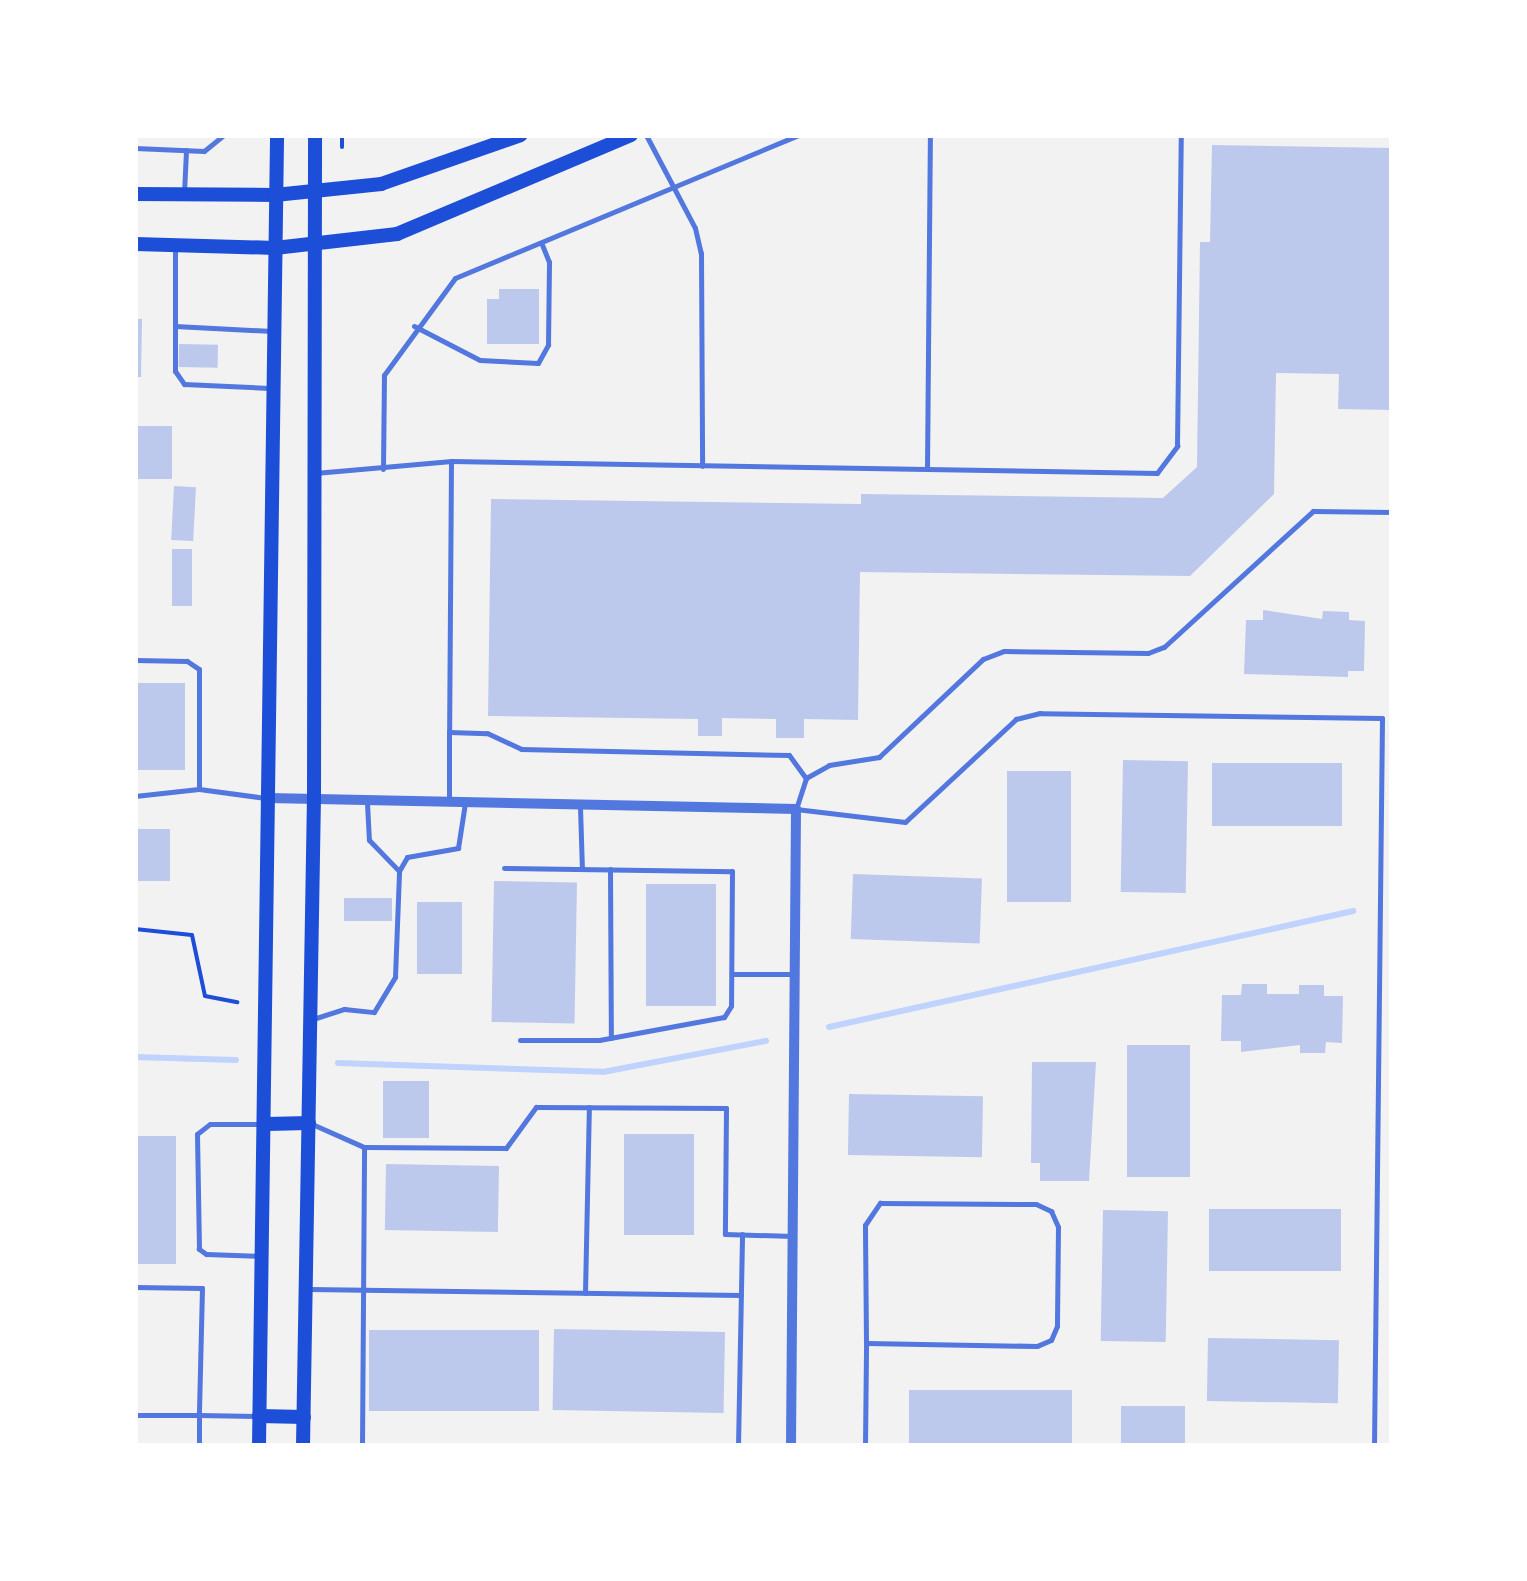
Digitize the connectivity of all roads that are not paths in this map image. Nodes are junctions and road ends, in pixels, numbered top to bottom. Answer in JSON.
{"nodes":[{"id":1,"x":224,"y":135,"type":"edge"},
{"id":2,"x":277,"y":135,"type":"edge"},
{"id":3,"x":315,"y":135,"type":"edge"},
{"id":4,"x":521,"y":135,"type":"edge"},
{"id":5,"x":631,"y":135,"type":"edge"},
{"id":6,"x":646,"y":135,"type":"edge"},
{"id":7,"x":799,"y":135,"type":"edge"},
{"id":8,"x":930,"y":135,"type":"edge"},
{"id":9,"x":1181,"y":135,"type":"edge"},
{"id":10,"x":135,"y":148,"type":"edge"},
{"id":11,"x":186,"y":150,"type":"junction"},
{"id":12,"x":672,"y":190,"type":"junction"},
{"id":13,"x":314,"y":192,"type":"junction"},
{"id":14,"x":135,"y":194,"type":"edge"},
{"id":15,"x":275,"y":194,"type":"junction"},
{"id":16,"x":183,"y":196,"type":"junction"},
{"id":17,"x":135,"y":244,"type":"edge"},
{"id":18,"x":176,"y":245,"type":"junction"},
{"id":19,"x":313,"y":245,"type":"junction"},
{"id":20,"x":542,"y":245,"type":"junction"},
{"id":21,"x":276,"y":248,"type":"junction"},
{"id":22,"x":176,"y":326,"type":"junction"},
{"id":23,"x":414,"y":326,"type":"junction"},
{"id":24,"x":277,"y":331,"type":"junction"},
{"id":25,"x":276,"y":389,"type":"junction"},
{"id":26,"x":451,"y":461,"type":"junction"},
{"id":27,"x":702,"y":466,"type":"junction"},
{"id":28,"x":383,"y":468,"type":"junction"},
{"id":29,"x":927,"y":469,"type":"junction"},
{"id":30,"x":312,"y":473,"type":"junction"},
{"id":31,"x":1392,"y":512,"type":"edge"},
{"id":32,"x":135,"y":660,"type":"edge"},
{"id":33,"x":449,"y":732,"type":"junction"},
{"id":34,"x":806,"y":778,"type":"junction"},
{"id":35,"x":199,"y":789,"type":"junction"},
{"id":36,"x":135,"y":796,"type":"edge"},
{"id":37,"x":268,"y":798,"type":"junction"},
{"id":38,"x":314,"y":800,"type":"junction"},
{"id":39,"x":367,"y":800,"type":"junction"},
{"id":40,"x":449,"y":800,"type":"junction"},
{"id":41,"x":466,"y":801,"type":"junction"},
{"id":42,"x":580,"y":804,"type":"junction"},
{"id":43,"x":796,"y":808,"type":"junction"},
{"id":44,"x":504,"y":868,"type":"dead end"},
{"id":45,"x":582,"y":868,"type":"junction"},
{"id":46,"x":610,"y":869,"type":"junction"},
{"id":47,"x":399,"y":871,"type":"junction"},
{"id":48,"x":732,"y":974,"type":"junction"},
{"id":49,"x":795,"y":974,"type":"junction"},
{"id":50,"x":310,"y":1020,"type":"junction"},
{"id":51,"x":611,"y":1038,"type":"junction"},
{"id":52,"x":520,"y":1040,"type":"dead end"},
{"id":53,"x":589,"y":1107,"type":"junction"},
{"id":54,"x":309,"y":1123,"type":"junction"},
{"id":55,"x":266,"y":1124,"type":"junction"},
{"id":56,"x":364,"y":1147,"type":"junction"},
{"id":57,"x":742,"y":1234,"type":"junction"},
{"id":58,"x":794,"y":1236,"type":"junction"},
{"id":59,"x":263,"y":1256,"type":"junction"},
{"id":60,"x":135,"y":1287,"type":"edge"},
{"id":61,"x":306,"y":1290,"type":"junction"},
{"id":62,"x":363,"y":1290,"type":"junction"},
{"id":63,"x":585,"y":1293,"type":"junction"},
{"id":64,"x":741,"y":1294,"type":"junction"},
{"id":65,"x":866,"y":1343,"type":"junction"},
{"id":66,"x":135,"y":1415,"type":"edge"},
{"id":67,"x":199,"y":1415,"type":"junction"},
{"id":68,"x":259,"y":1416,"type":"junction"},
{"id":69,"x":304,"y":1416,"type":"junction"},
{"id":70,"x":199,"y":1446,"type":"edge"},
{"id":71,"x":259,"y":1446,"type":"edge"},
{"id":72,"x":303,"y":1446,"type":"edge"},
{"id":73,"x":362,"y":1446,"type":"edge"},
{"id":74,"x":738,"y":1446,"type":"edge"},
{"id":75,"x":791,"y":1446,"type":"edge"},
{"id":76,"x":865,"y":1446,"type":"edge"},
{"id":77,"x":1374,"y":1446,"type":"edge"}],
"edges":[{"from":1,"to":11,"type":"lane"},
{"from":2,"to":15,"type":"main road"},
{"from":3,"to":13,"type":"main road"},
{"from":4,"to":13,"type":"main road"},
{"from":5,"to":19,"type":"main road"},
{"from":6,"to":12,"type":"lane"},
{"from":7,"to":12,"type":"lane"},
{"from":8,"to":29,"type":"lane"},
{"from":9,"to":29,"type":"lane"},
{"from":10,"to":11,"type":"lane"},
{"from":11,"to":16,"type":"lane"},
{"from":12,"to":20,"type":"lane"},
{"from":12,"to":27,"type":"lane"},
{"from":13,"to":15,"type":"main road"},
{"from":13,"to":19,"type":"main road"},
{"from":14,"to":16,"type":"main road"},
{"from":15,"to":16,"type":"main road"},
{"from":15,"to":21,"type":"main road"},
{"from":17,"to":18,"type":"main road"},
{"from":18,"to":21,"type":"main road"},
{"from":18,"to":22,"type":"lane"},
{"from":19,"to":21,"type":"main road"},
{"from":19,"to":30,"type":"main road"},
{"from":20,"to":23,"type":"lane"},
{"from":20,"to":23,"type":"lane"},
{"from":21,"to":24,"type":"main road"},
{"from":22,"to":24,"type":"lane"},
{"from":22,"to":25,"type":"lane"},
{"from":23,"to":28,"type":"lane"},
{"from":24,"to":25,"type":"main road"},
{"from":25,"to":37,"type":"main road"},
{"from":26,"to":27,"type":"lane"},
{"from":26,"to":28,"type":"lane"},
{"from":26,"to":33,"type":"lane"},
{"from":27,"to":29,"type":"lane"},
{"from":28,"to":30,"type":"lane"},
{"from":30,"to":38,"type":"main road"},
{"from":31,"to":34,"type":"lane"},
{"from":32,"to":35,"type":"lane"},
{"from":33,"to":34,"type":"lane"},
{"from":33,"to":40,"type":"lane"},
{"from":34,"to":43,"type":"lane"},
{"from":35,"to":36,"type":"lane"},
{"from":35,"to":37,"type":"lane"},
{"from":37,"to":38,"type":"street"},
{"from":37,"to":55,"type":"main road"},
{"from":38,"to":39,"type":"street"},
{"from":38,"to":50,"type":"main road"},
{"from":39,"to":40,"type":"street"},
{"from":39,"to":47,"type":"lane"},
{"from":40,"to":41,"type":"street"},
{"from":41,"to":42,"type":"street"},
{"from":41,"to":47,"type":"lane"},
{"from":42,"to":43,"type":"street"},
{"from":42,"to":45,"type":"lane"},
{"from":43,"to":49,"type":"street"},
{"from":43,"to":77,"type":"lane"},
{"from":44,"to":45,"type":"lane"},
{"from":45,"to":46,"type":"lane"},
{"from":46,"to":48,"type":"lane"},
{"from":46,"to":51,"type":"lane"},
{"from":47,"to":50,"type":"lane"},
{"from":48,"to":49,"type":"lane"},
{"from":48,"to":51,"type":"lane"},
{"from":49,"to":58,"type":"street"},
{"from":50,"to":54,"type":"main road"},
{"from":51,"to":52,"type":"lane"},
{"from":53,"to":56,"type":"lane"},
{"from":53,"to":57,"type":"lane"},
{"from":53,"to":63,"type":"lane"},
{"from":54,"to":55,"type":"main road"},
{"from":54,"to":56,"type":"lane"},
{"from":54,"to":61,"type":"main road"},
{"from":55,"to":59,"type":"main road"},
{"from":55,"to":59,"type":"lane"},
{"from":56,"to":62,"type":"lane"},
{"from":57,"to":58,"type":"lane"},
{"from":57,"to":64,"type":"lane"},
{"from":58,"to":75,"type":"street"},
{"from":59,"to":68,"type":"main road"},
{"from":60,"to":67,"type":"lane"},
{"from":61,"to":62,"type":"lane"},
{"from":61,"to":69,"type":"main road"},
{"from":62,"to":63,"type":"lane"},
{"from":62,"to":73,"type":"lane"},
{"from":63,"to":64,"type":"lane"},
{"from":64,"to":74,"type":"lane"},
{"from":65,"to":65,"type":"lane"},
{"from":65,"to":76,"type":"lane"},
{"from":66,"to":67,"type":"lane"},
{"from":67,"to":68,"type":"lane"},
{"from":67,"to":70,"type":"lane"},
{"from":68,"to":69,"type":"main road"},
{"from":68,"to":71,"type":"main road"},
{"from":69,"to":72,"type":"main road"}]}
